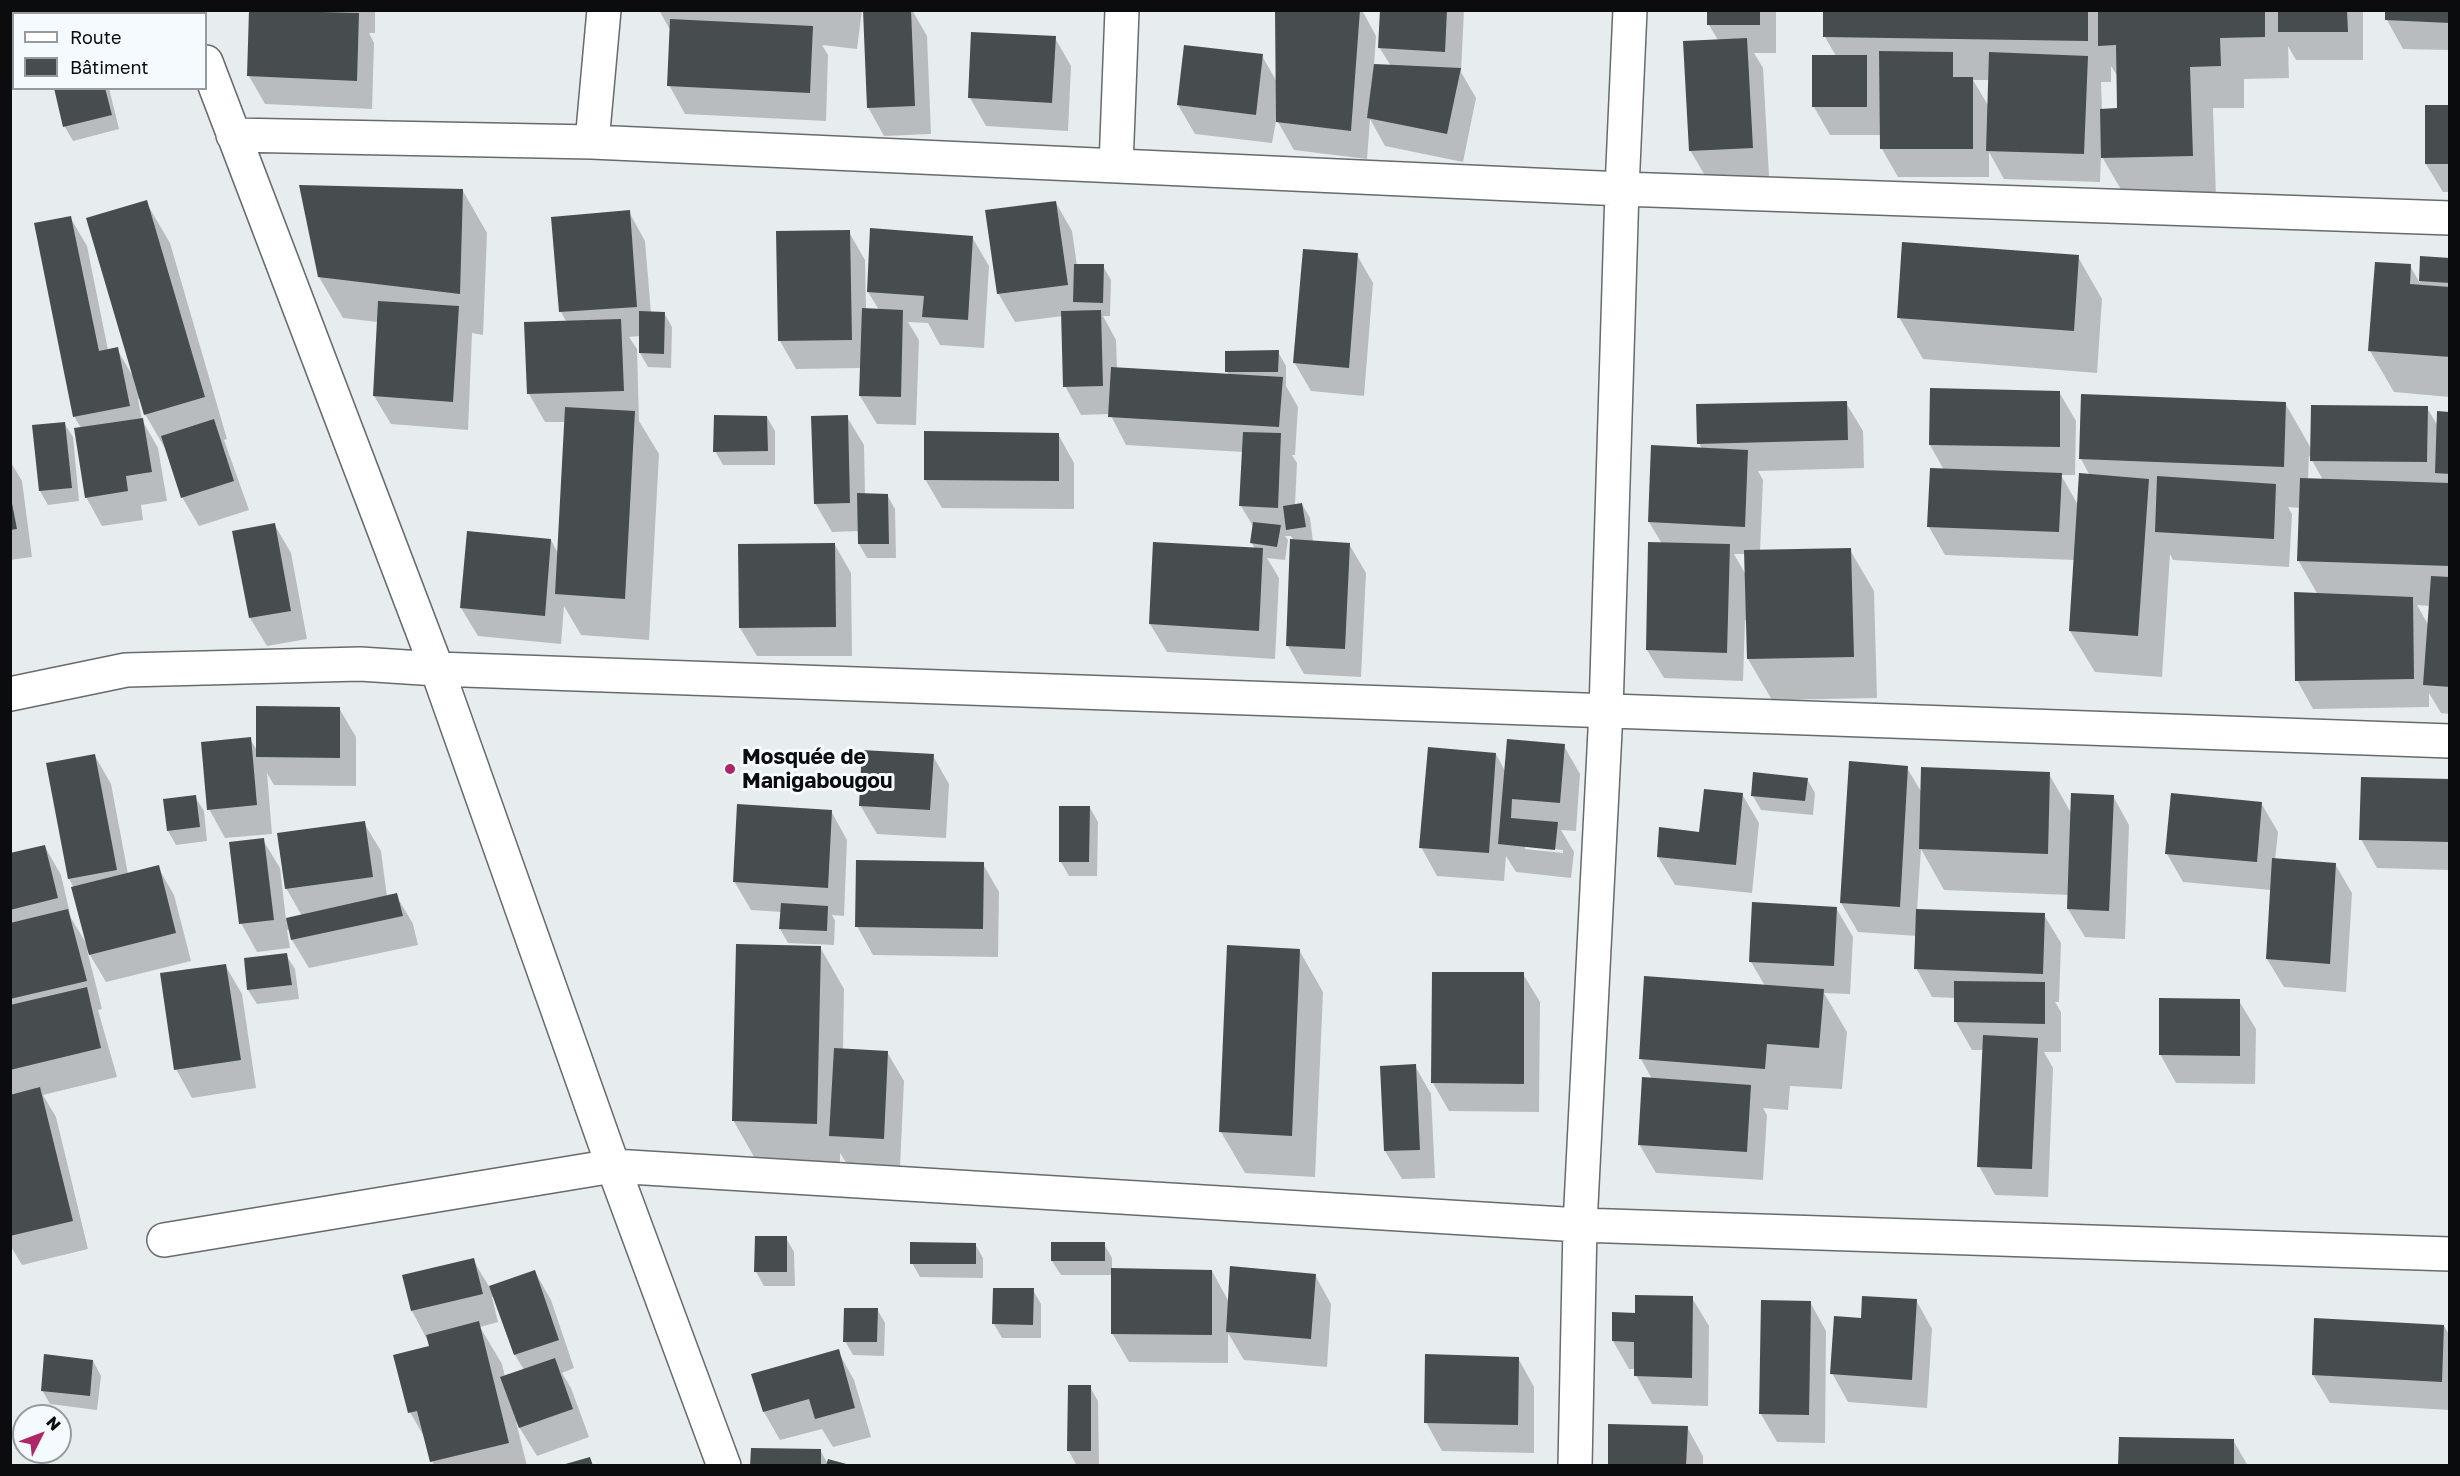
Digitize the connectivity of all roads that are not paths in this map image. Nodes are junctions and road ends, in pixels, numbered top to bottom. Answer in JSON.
{"nodes":[{"id":1,"x":604,"y":10,"type":"edge"},
{"id":2,"x":1122,"y":10,"type":"edge"},
{"id":3,"x":1630,"y":10,"type":"edge"},
{"id":4,"x":207,"y":65,"type":"edge"},
{"id":5,"x":233,"y":135,"type":"junction"},
{"id":6,"x":592,"y":142,"type":"junction"},
{"id":7,"x":1116,"y":166,"type":"junction"},
{"id":8,"x":1622,"y":189,"type":"junction"},
{"id":9,"x":2450,"y":218,"type":"edge"},
{"id":10,"x":436,"y":669,"type":"junction"},
{"id":11,"x":10,"y":694,"type":"edge"},
{"id":12,"x":1606,"y":711,"type":"junction"},
{"id":13,"x":2450,"y":741,"type":"edge"},
{"id":14,"x":613,"y":1166,"type":"junction"},
{"id":15,"x":1581,"y":1225,"type":"junction"},
{"id":16,"x":164,"y":1240,"type":"dead end"},
{"id":17,"x":2450,"y":1254,"type":"edge"},
{"id":18,"x":724,"y":1466,"type":"edge"},
{"id":19,"x":1575,"y":1466,"type":"edge"}],
"edges":[{"from":1,"to":6,"type":"street"},
{"from":2,"to":7,"type":"street"},
{"from":3,"to":8,"type":"street"},
{"from":4,"to":5,"type":"street"},
{"from":5,"to":6,"type":"street"},
{"from":5,"to":10,"type":"street"},
{"from":6,"to":7,"type":"street"},
{"from":7,"to":8,"type":"street"},
{"from":8,"to":9,"type":"street"},
{"from":8,"to":12,"type":"street"},
{"from":10,"to":11,"type":"street"},
{"from":10,"to":12,"type":"street"},
{"from":10,"to":14,"type":"street"},
{"from":12,"to":13,"type":"street"},
{"from":12,"to":15,"type":"street"},
{"from":14,"to":15,"type":"street"},
{"from":14,"to":16,"type":"street"},
{"from":14,"to":18,"type":"street"},
{"from":15,"to":17,"type":"street"},
{"from":15,"to":19,"type":"street"}]}
